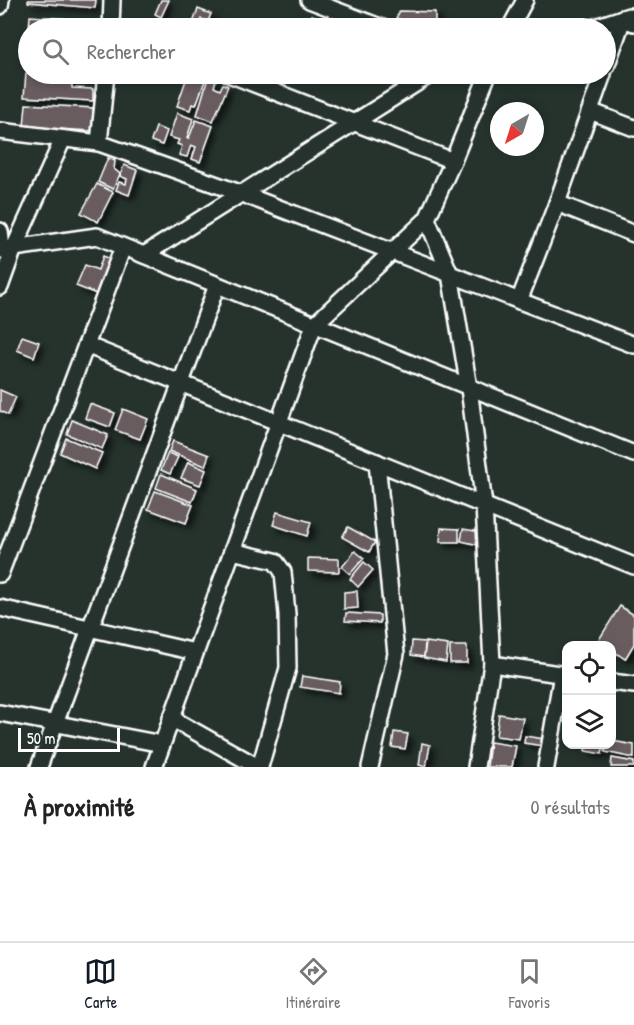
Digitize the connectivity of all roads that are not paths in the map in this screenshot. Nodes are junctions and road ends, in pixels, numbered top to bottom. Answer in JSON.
{"nodes":[{"id":1,"x":1,"y":0,"type":"edge"},
{"id":2,"x":112,"y":0,"type":"edge"},
{"id":3,"x":309,"y":0,"type":"edge"},
{"id":4,"x":525,"y":0,"type":"edge"},
{"id":5,"x":0,"y":6,"type":"edge"},
{"id":6,"x":112,"y":18,"type":"edge"},
{"id":7,"x":357,"y":18,"type":"edge"},
{"id":8,"x":515,"y":18,"type":"edge"},
{"id":9,"x":630,"y":19,"type":"edge"},
{"id":10,"x":616,"y":47,"type":"edge"},
{"id":11,"x":105,"y":84,"type":"edge"},
{"id":12,"x":255,"y":84,"type":"edge"},
{"id":13,"x":415,"y":84,"type":"edge"},
{"id":14,"x":484,"y":84,"type":"edge"},
{"id":15,"x":599,"y":84,"type":"edge"},
{"id":16,"x":590,"y":111,"type":"junction"},
{"id":17,"x":354,"y":122,"type":"junction"},
{"id":18,"x":634,"y":128,"type":"edge"},
{"id":19,"x":0,"y":131,"type":"edge"},
{"id":20,"x":63,"y":139,"type":"junction"},
{"id":21,"x":99,"y":142,"type":"junction"},
{"id":22,"x":453,"y":161,"type":"junction"},
{"id":23,"x":240,"y":193,"type":"junction"},
{"id":24,"x":557,"y":203,"type":"junction"},
{"id":25,"x":427,"y":219,"type":"junction"},
{"id":26,"x":0,"y":231,"type":"edge"},
{"id":27,"x":634,"y":234,"type":"edge"},
{"id":28,"x":123,"y":246,"type":"junction"},
{"id":29,"x":5,"y":249,"type":"edge"},
{"id":30,"x":392,"y":252,"type":"junction"},
{"id":31,"x":144,"y":255,"type":"junction"},
{"id":32,"x":450,"y":274,"type":"junction"},
{"id":33,"x":217,"y":285,"type":"junction"},
{"id":34,"x":0,"y":287,"type":"edge"},
{"id":35,"x":519,"y":301,"type":"junction"},
{"id":36,"x":314,"y":324,"type":"junction"},
{"id":37,"x":86,"y":345,"type":"junction"},
{"id":38,"x":634,"y":345,"type":"edge"},
{"id":39,"x":181,"y":383,"type":"junction"},
{"id":40,"x":470,"y":387,"type":"junction"},
{"id":41,"x":279,"y":423,"type":"junction"},
{"id":42,"x":634,"y":454,"type":"edge"},
{"id":43,"x":377,"y":462,"type":"junction"},
{"id":44,"x":484,"y":506,"type":"junction"},
{"id":45,"x":232,"y":551,"type":"junction"},
{"id":46,"x":633,"y":563,"type":"edge"},
{"id":47,"x":0,"y":574,"type":"edge"},
{"id":48,"x":0,"y":608,"type":"edge"},
{"id":49,"x":90,"y":628,"type":"junction"},
{"id":50,"x":195,"y":652,"type":"junction"},
{"id":51,"x":492,"y":664,"type":"junction"},
{"id":52,"x":562,"y":675,"type":"edge"},
{"id":53,"x":616,"y":683,"type":"edge"},
{"id":54,"x":562,"y":685,"type":"edge"},
{"id":55,"x":634,"y":685,"type":"edge"},
{"id":56,"x":0,"y":713,"type":"edge"},
{"id":57,"x":171,"y":718,"type":"junction"},
{"id":58,"x":55,"y":723,"type":"junction"},
{"id":59,"x":162,"y":744,"type":"junction"},
{"id":60,"x":39,"y":767,"type":"edge"},
{"id":61,"x":154,"y":767,"type":"edge"},
{"id":62,"x":259,"y":767,"type":"edge"},
{"id":63,"x":370,"y":767,"type":"edge"},
{"id":64,"x":476,"y":767,"type":"edge"},
{"id":65,"x":546,"y":767,"type":"edge"}],
"edges":[{"from":1,"to":5,"type":"street"},
{"from":2,"to":6,"type":"street"},
{"from":3,"to":7,"type":"street"},
{"from":4,"to":8,"type":"street"},
{"from":9,"to":10,"type":"street"},
{"from":11,"to":21,"type":"street"},
{"from":12,"to":17,"type":"street"},
{"from":13,"to":17,"type":"street"},
{"from":14,"to":22,"type":"street"},
{"from":15,"to":16,"type":"street"},
{"from":16,"to":18,"type":"street"},
{"from":16,"to":24,"type":"street"},
{"from":17,"to":22,"type":"street"},
{"from":17,"to":23,"type":"street"},
{"from":19,"to":20,"type":"street"},
{"from":20,"to":21,"type":"street"},
{"from":20,"to":29,"type":"street"},
{"from":21,"to":23,"type":"street"},
{"from":22,"to":25,"type":"street"},
{"from":23,"to":30,"type":"street"},
{"from":23,"to":31,"type":"street"},
{"from":24,"to":27,"type":"street"},
{"from":24,"to":35,"type":"street"},
{"from":25,"to":30,"type":"street"},
{"from":25,"to":32,"type":"street"},
{"from":26,"to":29,"type":"street"},
{"from":28,"to":29,"type":"street"},
{"from":28,"to":31,"type":"street"},
{"from":28,"to":37,"type":"street"},
{"from":29,"to":34,"type":"street"},
{"from":30,"to":32,"type":"street"},
{"from":30,"to":36,"type":"street"},
{"from":31,"to":33,"type":"street"},
{"from":32,"to":35,"type":"street"},
{"from":32,"to":40,"type":"street"},
{"from":33,"to":36,"type":"street"},
{"from":33,"to":39,"type":"street"},
{"from":35,"to":38,"type":"street"},
{"from":36,"to":40,"type":"street"},
{"from":36,"to":41,"type":"street"},
{"from":37,"to":39,"type":"street"},
{"from":37,"to":47,"type":"street"},
{"from":39,"to":41,"type":"street"},
{"from":39,"to":49,"type":"street"},
{"from":40,"to":42,"type":"street"},
{"from":40,"to":44,"type":"street"},
{"from":41,"to":43,"type":"street"},
{"from":41,"to":45,"type":"street"},
{"from":43,"to":44,"type":"street"},
{"from":43,"to":63,"type":"street"},
{"from":44,"to":46,"type":"street"},
{"from":44,"to":51,"type":"street"},
{"from":45,"to":50,"type":"street"},
{"from":45,"to":62,"type":"street"},
{"from":48,"to":49,"type":"street"},
{"from":49,"to":50,"type":"street"},
{"from":49,"to":58,"type":"street"},
{"from":50,"to":57,"type":"street"},
{"from":51,"to":52,"type":"street"},
{"from":51,"to":64,"type":"street"},
{"from":53,"to":55,"type":"street"},
{"from":54,"to":65,"type":"street"},
{"from":56,"to":58,"type":"street"},
{"from":57,"to":59,"type":"street"},
{"from":57,"to":62,"type":"street"},
{"from":58,"to":59,"type":"street"},
{"from":58,"to":60,"type":"street"},
{"from":59,"to":61,"type":"street"}]}
